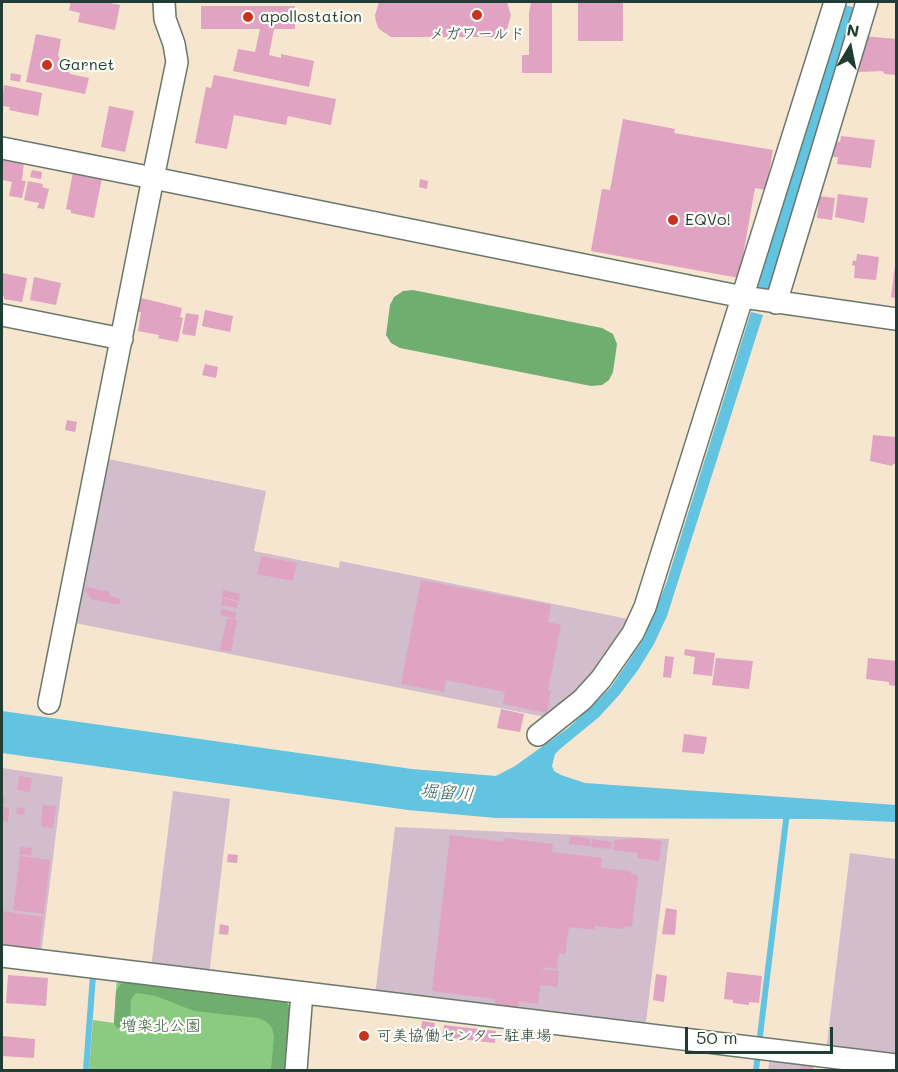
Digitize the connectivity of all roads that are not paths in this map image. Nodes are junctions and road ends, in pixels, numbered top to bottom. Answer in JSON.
{"nodes":[{"id":1,"x":164,"y":2,"type":"edge"},
{"id":2,"x":835,"y":2,"type":"edge"},
{"id":3,"x":867,"y":2,"type":"edge"},
{"id":4,"x":2,"y":148,"type":"edge"},
{"id":5,"x":153,"y":178,"type":"junction"},
{"id":6,"x":743,"y":297,"type":"junction"},
{"id":7,"x":776,"y":303,"type":"junction"},
{"id":8,"x":2,"y":315,"type":"edge"},
{"id":9,"x":897,"y":319,"type":"edge"},
{"id":10,"x":122,"y":339,"type":"junction"},
{"id":11,"x":49,"y":703,"type":"dead end"},
{"id":12,"x":538,"y":735,"type":"dead end"},
{"id":13,"x":2,"y":956,"type":"edge"},
{"id":14,"x":301,"y":1005,"type":"dead end"},
{"id":15,"x":897,"y":1065,"type":"edge"},
{"id":16,"x":296,"y":1071,"type":"edge"}],
"edges":[{"from":1,"to":5,"type":"street"},
{"from":2,"to":6,"type":"street"},
{"from":3,"to":7,"type":"street"},
{"from":4,"to":5,"type":"street"},
{"from":5,"to":6,"type":"street"},
{"from":5,"to":10,"type":"street"},
{"from":6,"to":7,"type":"street"},
{"from":6,"to":12,"type":"street"},
{"from":7,"to":9,"type":"street"},
{"from":8,"to":10,"type":"street"},
{"from":10,"to":11,"type":"street"},
{"from":13,"to":15,"type":"street"},
{"from":14,"to":16,"type":"street"}]}
